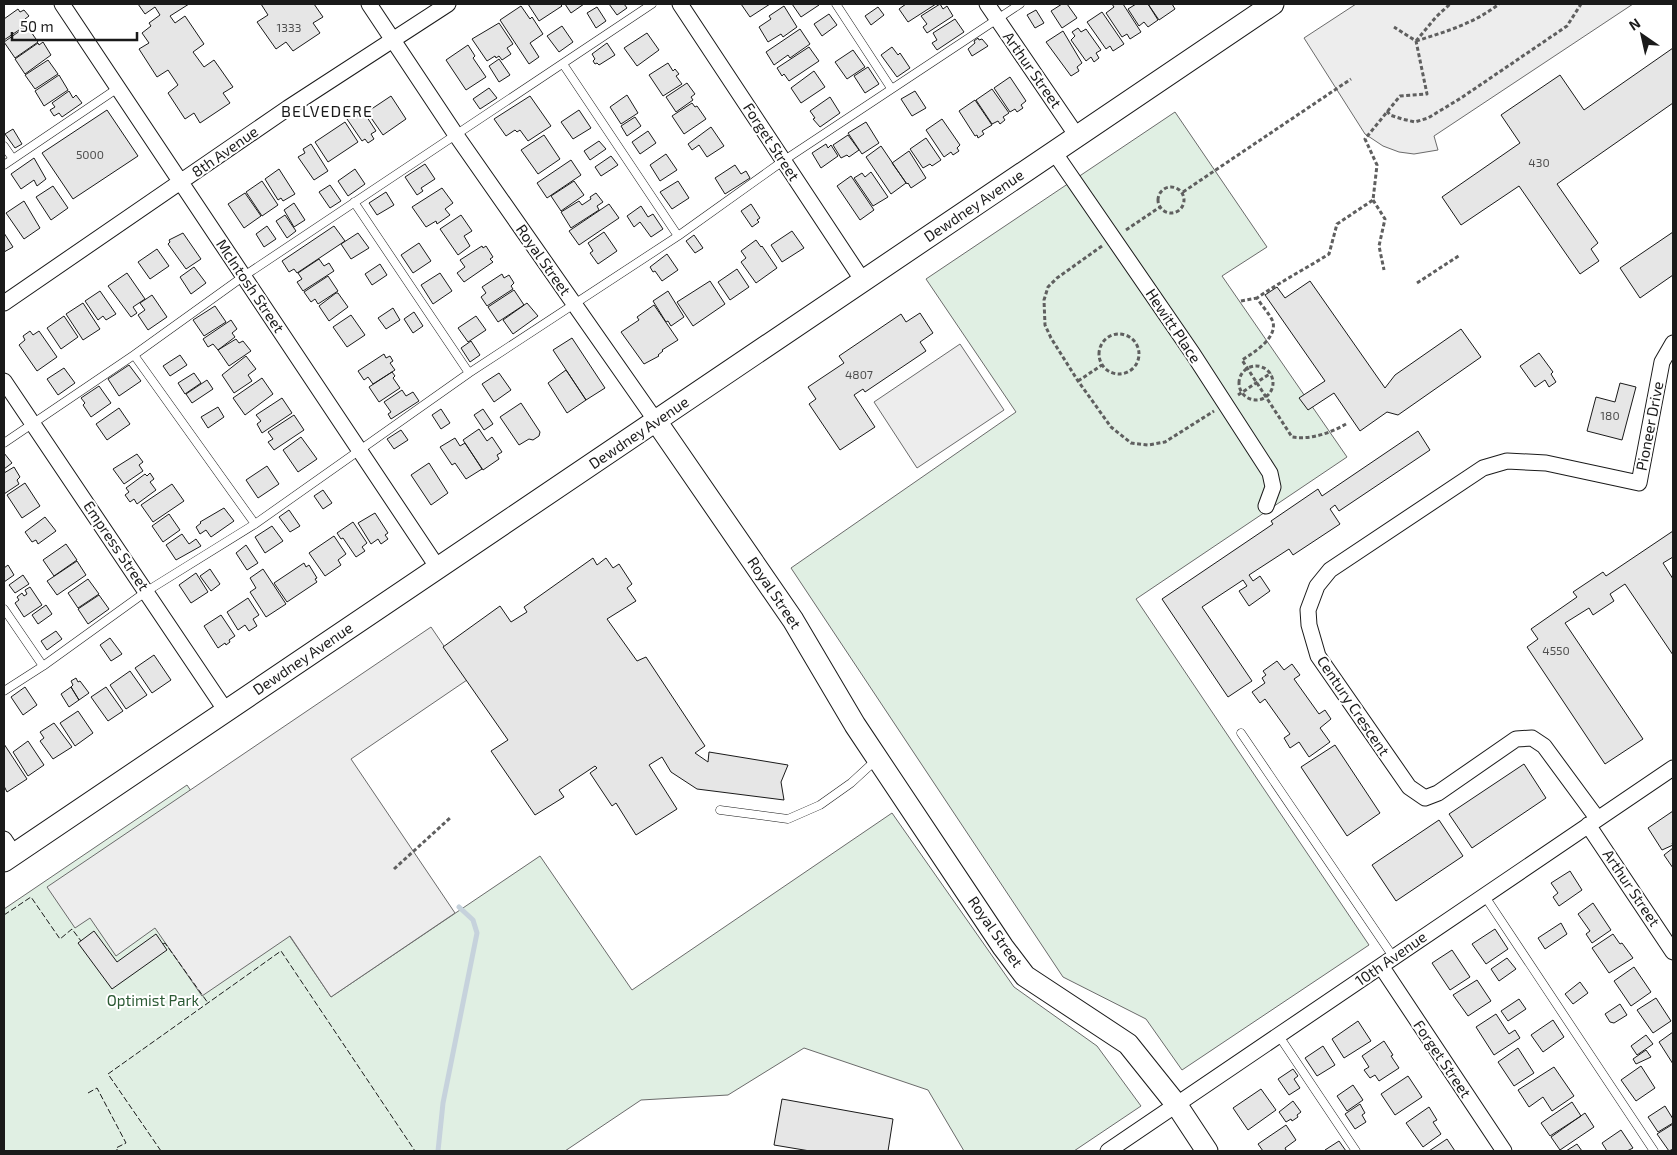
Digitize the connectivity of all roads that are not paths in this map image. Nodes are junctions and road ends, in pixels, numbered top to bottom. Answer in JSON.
{"nodes":[{"id":1,"x":62,"y":4,"type":"edge"},
{"id":2,"x":369,"y":4,"type":"edge"},
{"id":3,"x":448,"y":4,"type":"edge"},
{"id":4,"x":652,"y":4,"type":"edge"},
{"id":5,"x":680,"y":4,"type":"edge"},
{"id":6,"x":836,"y":4,"type":"edge"},
{"id":7,"x":987,"y":4,"type":"edge"},
{"id":8,"x":1020,"y":4,"type":"edge"},
{"id":9,"x":1273,"y":4,"type":"edge"},
{"id":10,"x":997,"y":19,"type":"junction"},
{"id":11,"x":394,"y":40,"type":"junction"},
{"id":12,"x":563,"y":64,"type":"junction"},
{"id":13,"x":118,"y":88,"type":"junction"},
{"id":14,"x":891,"y":88,"type":"junction"},
{"id":15,"x":456,"y":135,"type":"junction"},
{"id":16,"x":1077,"y":136,"type":"junction"},
{"id":17,"x":4,"y":146,"type":"edge"},
{"id":18,"x":1054,"y":152,"type":"junction"},
{"id":19,"x":13,"y":159,"type":"junction"},
{"id":20,"x":783,"y":160,"type":"junction"},
{"id":21,"x":4,"y":165,"type":"edge"},
{"id":22,"x":181,"y":182,"type":"junction"},
{"id":23,"x":354,"y":202,"type":"junction"},
{"id":24,"x":678,"y":236,"type":"junction"},
{"id":25,"x":244,"y":276,"type":"junction"},
{"id":26,"x":863,"y":281,"type":"junction"},
{"id":27,"x":4,"y":303,"type":"edge"},
{"id":28,"x":574,"y":304,"type":"junction"},
{"id":29,"x":1673,"y":343,"type":"edge"},
{"id":30,"x":134,"y":355,"type":"junction"},
{"id":31,"x":469,"y":374,"type":"junction"},
{"id":32,"x":4,"y":381,"type":"edge"},
{"id":33,"x":656,"y":421,"type":"junction"},
{"id":34,"x":33,"y":423,"type":"junction"},
{"id":35,"x":4,"y":443,"type":"edge"},
{"id":36,"x":360,"y":450,"type":"junction"},
{"id":37,"x":1639,"y":483,"type":"joint"},
{"id":38,"x":1266,"y":506,"type":"dead end"},
{"id":39,"x":255,"y":524,"type":"junction"},
{"id":40,"x":438,"y":568,"type":"junction"},
{"id":41,"x":147,"y":591,"type":"junction"},
{"id":42,"x":4,"y":608,"type":"edge"},
{"id":43,"x":42,"y":666,"type":"junction"},
{"id":44,"x":4,"y":691,"type":"edge"},
{"id":45,"x":226,"y":711,"type":"junction"},
{"id":46,"x":1241,"y":733,"type":"dead end"},
{"id":47,"x":877,"y":759,"type":"junction"},
{"id":48,"x":1673,"y":768,"type":"edge"},
{"id":49,"x":720,"y":810,"type":"dead end"},
{"id":50,"x":1593,"y":822,"type":"junction"},
{"id":51,"x":7,"y":851,"type":"edge"},
{"id":52,"x":1484,"y":895,"type":"junction"},
{"id":53,"x":1673,"y":952,"type":"edge"},
{"id":54,"x":1394,"y":958,"type":"junction"},
{"id":55,"x":1381,"y":966,"type":"junction"},
{"id":56,"x":1279,"y":1036,"type":"junction"},
{"id":57,"x":1176,"y":1104,"type":"junction"},
{"id":58,"x":1108,"y":1151,"type":"edge"},
{"id":59,"x":1207,"y":1151,"type":"edge"},
{"id":60,"x":1356,"y":1151,"type":"edge"},
{"id":61,"x":1504,"y":1151,"type":"edge"},
{"id":62,"x":1654,"y":1151,"type":"edge"}],
"edges":[{"from":1,"to":13,"type":"street","name":"McIntosh Street"},
{"from":2,"to":11,"type":"street","name":"Royal Street"},
{"from":3,"to":11,"type":"street","name":"8th Avenue"},
{"from":4,"to":12,"type":"lane"},
{"from":5,"to":20,"type":"street","name":"Forget Street"},
{"from":6,"to":14,"type":"lane"},
{"from":7,"to":10,"type":"street","name":"Arthur Street"},
{"from":8,"to":10,"type":"lane"},
{"from":9,"to":16,"type":"main road","name":"Dewdney Avenue"},
{"from":10,"to":14,"type":"lane"},
{"from":10,"to":16,"type":"street","name":"Arthur Street"},
{"from":11,"to":15,"type":"street","name":"Royal Street"},
{"from":11,"to":22,"type":"street","name":"8th Avenue"},
{"from":12,"to":15,"type":"lane"},
{"from":12,"to":24,"type":"lane"},
{"from":13,"to":19,"type":"lane"},
{"from":13,"to":22,"type":"street","name":"McIntosh Street"},
{"from":14,"to":20,"type":"lane"},
{"from":15,"to":23,"type":"lane"},
{"from":15,"to":28,"type":"street","name":"Royal Street"},
{"from":16,"to":18,"type":"main road","name":"Dewdney Avenue"},
{"from":17,"to":19,"type":"lane"},
{"from":18,"to":26,"type":"main road","name":"Dewdney Avenue"},
{"from":18,"to":38,"type":"street","name":"Hewitt Place"},
{"from":19,"to":21,"type":"lane"},
{"from":20,"to":24,"type":"lane"},
{"from":20,"to":26,"type":"street","name":"Forget Street"},
{"from":22,"to":25,"type":"street","name":"McIntosh Street"},
{"from":22,"to":27,"type":"street","name":"8th Avenue"},
{"from":23,"to":25,"type":"lane"},
{"from":23,"to":31,"type":"lane"},
{"from":24,"to":28,"type":"lane"},
{"from":25,"to":30,"type":"lane"},
{"from":25,"to":36,"type":"street","name":"McIntosh Street"},
{"from":26,"to":33,"type":"main road","name":"Dewdney Avenue"},
{"from":28,"to":31,"type":"lane"},
{"from":28,"to":33,"type":"street","name":"Royal Street"},
{"from":29,"to":37,"type":"street","name":"Pioneer Drive"},
{"from":30,"to":34,"type":"lane"},
{"from":30,"to":39,"type":"lane"},
{"from":31,"to":36,"type":"lane"},
{"from":32,"to":34,"type":"street","name":"Empress Street"},
{"from":33,"to":40,"type":"main road","name":"Dewdney Avenue"},
{"from":33,"to":47,"type":"main road","name":"Royal Street"},
{"from":34,"to":35,"type":"lane"},
{"from":34,"to":41,"type":"street","name":"Empress Street"},
{"from":36,"to":39,"type":"lane"},
{"from":36,"to":40,"type":"street","name":"McIntosh Street"},
{"from":37,"to":50,"type":"street","name":"Century Crescent"},
{"from":39,"to":41,"type":"lane"},
{"from":40,"to":45,"type":"main road","name":"Dewdney Avenue"},
{"from":41,"to":43,"type":"lane"},
{"from":41,"to":45,"type":"street","name":"Empress Street"},
{"from":42,"to":43,"type":"lane"},
{"from":43,"to":44,"type":"lane"},
{"from":45,"to":51,"type":"main road","name":"Dewdney Avenue"},
{"from":46,"to":54,"type":"lane"},
{"from":47,"to":49,"type":"lane"},
{"from":47,"to":57,"type":"main road","name":"Royal Street"},
{"from":48,"to":50,"type":"street","name":"10th Avenue"},
{"from":50,"to":52,"type":"street","name":"10th Avenue"},
{"from":50,"to":53,"type":"street","name":"Arthur Street"},
{"from":52,"to":54,"type":"street","name":"10th Avenue"},
{"from":52,"to":62,"type":"lane"},
{"from":54,"to":55,"type":"street","name":"10th Avenue"},
{"from":55,"to":56,"type":"street","name":"10th Avenue"},
{"from":55,"to":61,"type":"street","name":"Forget Street"},
{"from":56,"to":57,"type":"street","name":"10th Avenue"},
{"from":56,"to":60,"type":"lane"},
{"from":57,"to":58,"type":"street","name":"10th Avenue"},
{"from":57,"to":59,"type":"main road","name":"Royal Street"}]}
